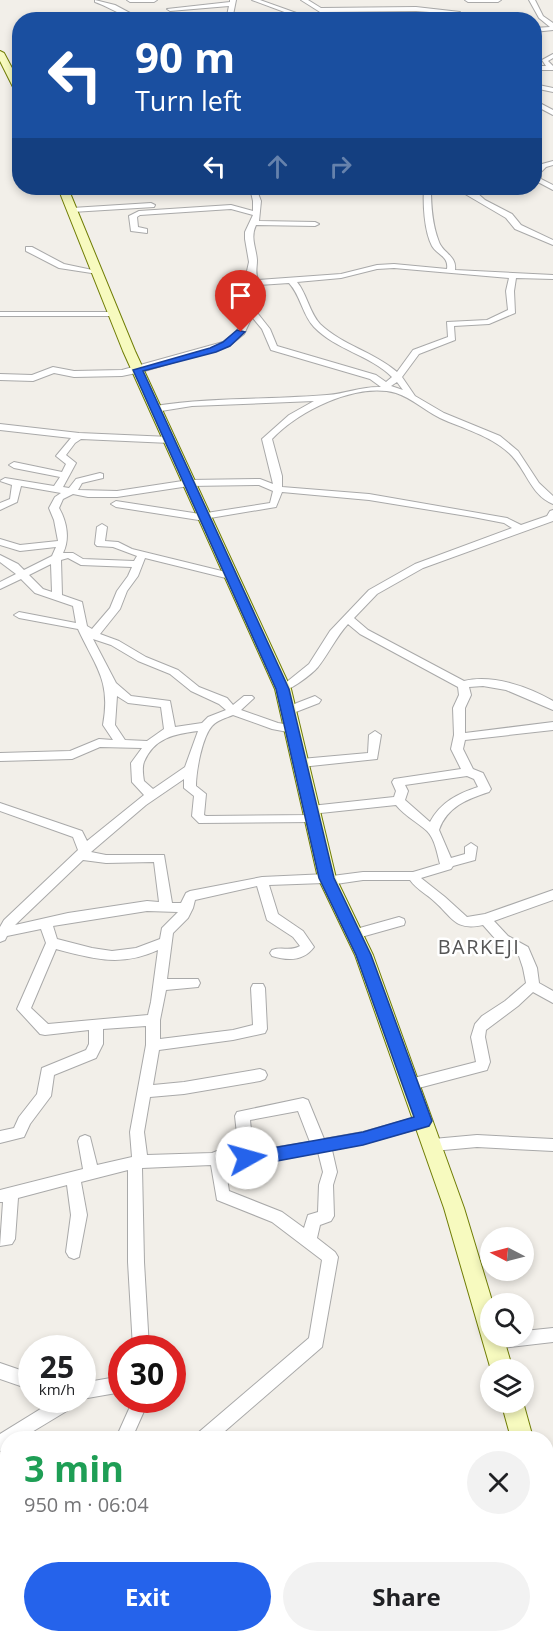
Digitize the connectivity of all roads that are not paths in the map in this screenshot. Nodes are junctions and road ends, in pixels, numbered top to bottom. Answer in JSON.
{"nodes":[{"id":1,"x":89,"y":0,"type":"edge"},
{"id":2,"x":130,"y":0,"type":"edge"},
{"id":3,"x":154,"y":0,"type":"edge"},
{"id":4,"x":255,"y":0,"type":"edge"},
{"id":5,"x":304,"y":0,"type":"edge"},
{"id":6,"x":415,"y":0,"type":"edge"},
{"id":7,"x":468,"y":0,"type":"edge"},
{"id":8,"x":498,"y":0,"type":"edge"},
{"id":9,"x":100,"y":1,"type":"edge"},
{"id":10,"x":233,"y":2,"type":"edge"},
{"id":11,"x":170,"y":9,"type":"dead end"},
{"id":12,"x":416,"y":9,"type":"junction"},
{"id":13,"x":125,"y":12,"type":"edge"},
{"id":14,"x":290,"y":12,"type":"edge"},
{"id":15,"x":454,"y":12,"type":"edge"},
{"id":16,"x":0,"y":53,"type":"edge"},
{"id":17,"x":553,"y":56,"type":"edge"},
{"id":18,"x":551,"y":68,"type":"edge"},
{"id":19,"x":12,"y":77,"type":"edge"},
{"id":20,"x":544,"y":107,"type":"joint"},
{"id":21,"x":553,"y":107,"type":"edge"},
{"id":22,"x":553,"y":113,"type":"edge"},
{"id":23,"x":66,"y":195,"type":"edge"},
{"id":24,"x":255,"y":195,"type":"edge"},
{"id":25,"x":427,"y":195,"type":"edge"},
{"id":26,"x":472,"y":195,"type":"edge"},
{"id":27,"x":197,"y":208,"type":"junction"},
{"id":28,"x":72,"y":210,"type":"junction"},
{"id":29,"x":255,"y":219,"type":"junction"},
{"id":30,"x":315,"y":224,"type":"dead end"},
{"id":31,"x":144,"y":231,"type":"dead end"},
{"id":32,"x":553,"y":243,"type":"edge"},
{"id":33,"x":29,"y":249,"type":"dead end"},
{"id":34,"x":451,"y":271,"type":"junction"},
{"id":35,"x":98,"y":272,"type":"junction"},
{"id":36,"x":513,"y":275,"type":"junction"},
{"id":37,"x":553,"y":277,"type":"edge"},
{"id":38,"x":292,"y":281,"type":"junction"},
{"id":39,"x":255,"y":283,"type":"junction"},
{"id":40,"x":251,"y":310,"type":"junction"},
{"id":41,"x":0,"y":314,"type":"edge"},
{"id":42,"x":115,"y":314,"type":"junction"},
{"id":43,"x":138,"y":370,"type":"junction"},
{"id":44,"x":0,"y":377,"type":"edge"},
{"id":45,"x":398,"y":377,"type":"junction"},
{"id":46,"x":385,"y":386,"type":"junction"},
{"id":47,"x":397,"y":391,"type":"junction"},
{"id":48,"x":411,"y":397,"type":"junction"},
{"id":49,"x":336,"y":398,"type":"junction"},
{"id":50,"x":155,"y":409,"type":"junction"},
{"id":51,"x":0,"y":427,"type":"edge"},
{"id":52,"x":79,"y":436,"type":"junction"},
{"id":53,"x":170,"y":440,"type":"junction"},
{"id":54,"x":14,"y":465,"type":"dead end"},
{"id":55,"x":64,"y":475,"type":"junction"},
{"id":56,"x":100,"y":476,"type":"dead end"},
{"id":57,"x":5,"y":481,"type":"dead end"},
{"id":58,"x":17,"y":483,"type":"junction"},
{"id":59,"x":189,"y":483,"type":"junction"},
{"id":60,"x":59,"y":488,"type":"junction"},
{"id":61,"x":279,"y":489,"type":"junction"},
{"id":62,"x":71,"y":492,"type":"junction"},
{"id":63,"x":553,"y":501,"type":"edge"},
{"id":64,"x":116,"y":504,"type":"dead end"},
{"id":65,"x":0,"y":507,"type":"edge"},
{"id":66,"x":553,"y":513,"type":"edge"},
{"id":67,"x":205,"y":517,"type":"junction"},
{"id":68,"x":102,"y":527,"type":"dead end"},
{"id":69,"x":520,"y":529,"type":"junction"},
{"id":70,"x":0,"y":542,"type":"edge"},
{"id":71,"x":63,"y":543,"type":"junction"},
{"id":72,"x":222,"y":556,"type":"junction"},
{"id":73,"x":0,"y":558,"type":"edge"},
{"id":74,"x":56,"y":558,"type":"junction"},
{"id":75,"x":139,"y":559,"type":"junction"},
{"id":76,"x":194,"y":566,"type":"junction"},
{"id":77,"x":22,"y":574,"type":"junction"},
{"id":78,"x":230,"y":576,"type":"junction"},
{"id":79,"x":0,"y":586,"type":"edge"},
{"id":80,"x":57,"y":597,"type":"junction"},
{"id":81,"x":19,"y":615,"type":"dead end"},
{"id":82,"x":349,"y":619,"type":"junction"},
{"id":83,"x":82,"y":627,"type":"junction"},
{"id":84,"x":93,"y":635,"type":"junction"},
{"id":85,"x":463,"y":685,"type":"junction"},
{"id":86,"x":112,"y":686,"type":"junction"},
{"id":87,"x":283,"y":689,"type":"junction"},
{"id":88,"x":248,"y":698,"type":"dead end"},
{"id":89,"x":315,"y":700,"type":"dead end"},
{"id":90,"x":553,"y":706,"type":"edge"},
{"id":91,"x":233,"y":711,"type":"junction"},
{"id":92,"x":288,"y":711,"type":"junction"},
{"id":93,"x":205,"y":726,"type":"junction"},
{"id":94,"x":553,"y":726,"type":"edge"},
{"id":95,"x":293,"y":729,"type":"junction"},
{"id":96,"x":170,"y":731,"type":"junction"},
{"id":97,"x":375,"y":735,"type":"dead end"},
{"id":98,"x":462,"y":737,"type":"junction"},
{"id":99,"x":121,"y":743,"type":"junction"},
{"id":100,"x":151,"y":745,"type":"junction"},
{"id":101,"x":0,"y":757,"type":"edge"},
{"id":102,"x":301,"y":763,"type":"junction"},
{"id":103,"x":190,"y":769,"type":"junction"},
{"id":104,"x":468,"y":772,"type":"junction"},
{"id":105,"x":152,"y":795,"type":"junction"},
{"id":106,"x":399,"y":801,"type":"junction"},
{"id":107,"x":0,"y":807,"type":"edge"},
{"id":108,"x":311,"y":814,"type":"junction"},
{"id":109,"x":433,"y":830,"type":"junction"},
{"id":110,"x":471,"y":847,"type":"dead end"},
{"id":111,"x":83,"y":853,"type":"junction"},
{"id":112,"x":446,"y":864,"type":"junction"},
{"id":113,"x":413,"y":876,"type":"junction"},
{"id":114,"x":328,"y":879,"type":"junction"},
{"id":115,"x":262,"y":881,"type":"junction"},
{"id":116,"x":553,"y":895,"type":"edge"},
{"id":117,"x":165,"y":908,"type":"junction"},
{"id":118,"x":187,"y":908,"type":"junction"},
{"id":119,"x":485,"y":919,"type":"junction"},
{"id":120,"x":399,"y":922,"type":"dead end"},
{"id":121,"x":45,"y":923,"type":"junction"},
{"id":122,"x":354,"y":934,"type":"junction"},
{"id":123,"x":1,"y":935,"type":"edge"},
{"id":124,"x":164,"y":942,"type":"junction"},
{"id":125,"x":52,"y":943,"type":"junction"},
{"id":126,"x":277,"y":952,"type":"dead end"},
{"id":127,"x":193,"y":983,"type":"dead end"},
{"id":128,"x":160,"y":985,"type":"junction"},
{"id":129,"x":532,"y":985,"type":"junction"},
{"id":130,"x":258,"y":988,"type":"dead end"},
{"id":131,"x":553,"y":998,"type":"edge"},
{"id":132,"x":153,"y":1020,"type":"junction"},
{"id":133,"x":96,"y":1024,"type":"junction"},
{"id":134,"x":153,"y":1045,"type":"junction"},
{"id":135,"x":260,"y":1075,"type":"dead end"},
{"id":136,"x":411,"y":1084,"type":"junction"},
{"id":137,"x":144,"y":1092,"type":"junction"},
{"id":138,"x":424,"y":1121,"type":"junction"},
{"id":139,"x":0,"y":1137,"type":"edge"},
{"id":140,"x":85,"y":1141,"type":"dead end"},
{"id":141,"x":321,"y":1145,"type":"junction"},
{"id":142,"x":553,"y":1145,"type":"edge"},
{"id":143,"x":433,"y":1146,"type":"junction"},
{"id":144,"x":218,"y":1157,"type":"junction"},
{"id":145,"x":247,"y":1158,"type":"junction"},
{"id":146,"x":138,"y":1163,"type":"junction"},
{"id":147,"x":91,"y":1172,"type":"junction"},
{"id":148,"x":73,"y":1177,"type":"junction"},
{"id":149,"x":6,"y":1195,"type":"edge"},
{"id":150,"x":0,"y":1239,"type":"edge"},
{"id":151,"x":309,"y":1241,"type":"junction"},
{"id":152,"x":75,"y":1252,"type":"dead end"},
{"id":153,"x":480,"y":1296,"type":"edge"},
{"id":154,"x":140,"y":1335,"type":"edge"},
{"id":155,"x":534,"y":1335,"type":"edge"},
{"id":156,"x":553,"y":1335,"type":"edge"},
{"id":157,"x":0,"y":1371,"type":"edge"},
{"id":158,"x":18,"y":1377,"type":"edge"},
{"id":159,"x":48,"y":1413,"type":"edge"},
{"id":160,"x":135,"y":1413,"type":"edge"},
{"id":161,"x":515,"y":1413,"type":"edge"},
{"id":162,"x":19,"y":1431,"type":"edge"},
{"id":163,"x":127,"y":1431,"type":"edge"},
{"id":164,"x":213,"y":1431,"type":"edge"},
{"id":165,"x":520,"y":1431,"type":"edge"}],
"edges":[{"from":1,"to":9,"type":"street"},
{"from":2,"to":3,"type":"street"},
{"from":4,"to":14,"type":"street"},
{"from":5,"to":12,"type":"street"},
{"from":6,"to":12,"type":"street"},
{"from":7,"to":8,"type":"street"},
{"from":9,"to":13,"type":"street"},
{"from":10,"to":11,"type":"street"},
{"from":12,"to":15,"type":"street"},
{"from":16,"to":19,"type":"street"},
{"from":17,"to":18,"type":"street"},
{"from":20,"to":21,"type":"street"},
{"from":20,"to":22,"type":"street"},
{"from":23,"to":28,"type":"street"},
{"from":24,"to":29,"type":"street"},
{"from":25,"to":34,"type":"street"},
{"from":26,"to":32,"type":"street"},
{"from":27,"to":28,"type":"street"},
{"from":27,"to":29,"type":"street"},
{"from":27,"to":31,"type":"street"},
{"from":28,"to":35,"type":"street"},
{"from":29,"to":30,"type":"street"},
{"from":29,"to":39,"type":"street"},
{"from":33,"to":35,"type":"street"},
{"from":34,"to":36,"type":"street"},
{"from":34,"to":38,"type":"street"},
{"from":35,"to":42,"type":"street"},
{"from":36,"to":37,"type":"street"},
{"from":36,"to":45,"type":"street"},
{"from":38,"to":39,"type":"street"},
{"from":38,"to":45,"type":"street"},
{"from":39,"to":40,"type":"street"},
{"from":40,"to":43,"type":"street"},
{"from":40,"to":46,"type":"street"},
{"from":41,"to":42,"type":"street"},
{"from":42,"to":43,"type":"street"},
{"from":43,"to":44,"type":"street"},
{"from":43,"to":50,"type":"street"},
{"from":45,"to":46,"type":"street"},
{"from":45,"to":48,"type":"street"},
{"from":46,"to":47,"type":"street"},
{"from":47,"to":48,"type":"street"},
{"from":47,"to":49,"type":"street"},
{"from":48,"to":63,"type":"street"},
{"from":49,"to":50,"type":"street"},
{"from":49,"to":61,"type":"street"},
{"from":50,"to":53,"type":"street"},
{"from":51,"to":52,"type":"street"},
{"from":52,"to":53,"type":"street"},
{"from":52,"to":55,"type":"street"},
{"from":53,"to":59,"type":"street"},
{"from":54,"to":55,"type":"street"},
{"from":55,"to":60,"type":"street"},
{"from":56,"to":62,"type":"street"},
{"from":57,"to":58,"type":"street"},
{"from":58,"to":60,"type":"street"},
{"from":58,"to":65,"type":"street"},
{"from":59,"to":61,"type":"street"},
{"from":59,"to":62,"type":"street"},
{"from":59,"to":67,"type":"street"},
{"from":60,"to":62,"type":"street"},
{"from":61,"to":67,"type":"street"},
{"from":61,"to":69,"type":"street"},
{"from":62,"to":71,"type":"street"},
{"from":64,"to":67,"type":"street"},
{"from":66,"to":69,"type":"street"},
{"from":67,"to":72,"type":"street"},
{"from":68,"to":75,"type":"street"},
{"from":69,"to":82,"type":"street"},
{"from":70,"to":71,"type":"street"},
{"from":71,"to":74,"type":"street"},
{"from":72,"to":76,"type":"street"},
{"from":72,"to":78,"type":"street"},
{"from":73,"to":77,"type":"street"},
{"from":74,"to":75,"type":"street"},
{"from":74,"to":77,"type":"street"},
{"from":74,"to":80,"type":"street"},
{"from":75,"to":76,"type":"street"},
{"from":75,"to":84,"type":"street"},
{"from":76,"to":78,"type":"street"},
{"from":77,"to":79,"type":"street"},
{"from":77,"to":80,"type":"street"},
{"from":78,"to":87,"type":"street"},
{"from":80,"to":83,"type":"street"},
{"from":81,"to":83,"type":"street"},
{"from":82,"to":85,"type":"street"},
{"from":82,"to":87,"type":"street"},
{"from":83,"to":84,"type":"street"},
{"from":83,"to":86,"type":"street"},
{"from":84,"to":91,"type":"street"},
{"from":85,"to":90,"type":"street"},
{"from":85,"to":98,"type":"street"},
{"from":86,"to":96,"type":"street"},
{"from":86,"to":99,"type":"street"},
{"from":87,"to":92,"type":"street"},
{"from":88,"to":91,"type":"street"},
{"from":89,"to":92,"type":"street"},
{"from":91,"to":93,"type":"street"},
{"from":91,"to":95,"type":"street"},
{"from":92,"to":95,"type":"street"},
{"from":93,"to":96,"type":"street"},
{"from":93,"to":103,"type":"street"},
{"from":94,"to":98,"type":"street"},
{"from":95,"to":102,"type":"street"},
{"from":96,"to":100,"type":"street"},
{"from":97,"to":102,"type":"street"},
{"from":98,"to":104,"type":"street"},
{"from":99,"to":100,"type":"street"},
{"from":99,"to":101,"type":"street"},
{"from":100,"to":105,"type":"street"},
{"from":102,"to":108,"type":"street"},
{"from":103,"to":105,"type":"street"},
{"from":103,"to":108,"type":"street"},
{"from":104,"to":106,"type":"street"},
{"from":104,"to":109,"type":"street"},
{"from":105,"to":111,"type":"street"},
{"from":106,"to":108,"type":"street"},
{"from":106,"to":109,"type":"street"},
{"from":107,"to":111,"type":"street"},
{"from":108,"to":114,"type":"street"},
{"from":109,"to":112,"type":"street"},
{"from":110,"to":112,"type":"street"},
{"from":111,"to":117,"type":"street"},
{"from":111,"to":123,"type":"street"},
{"from":112,"to":113,"type":"street"},
{"from":113,"to":114,"type":"street"},
{"from":113,"to":119,"type":"street"},
{"from":114,"to":115,"type":"street"},
{"from":114,"to":122,"type":"street"},
{"from":115,"to":118,"type":"street"},
{"from":115,"to":126,"type":"street"},
{"from":116,"to":119,"type":"street"},
{"from":117,"to":118,"type":"street"},
{"from":117,"to":121,"type":"street"},
{"from":118,"to":124,"type":"street"},
{"from":119,"to":129,"type":"street"},
{"from":120,"to":122,"type":"street"},
{"from":121,"to":123,"type":"street"},
{"from":121,"to":125,"type":"street"},
{"from":122,"to":136,"type":"street"},
{"from":124,"to":125,"type":"street"},
{"from":124,"to":128,"type":"street"},
{"from":125,"to":133,"type":"street"},
{"from":127,"to":128,"type":"street"},
{"from":128,"to":132,"type":"street"},
{"from":129,"to":131,"type":"street"},
{"from":129,"to":136,"type":"street"},
{"from":130,"to":134,"type":"street"},
{"from":132,"to":133,"type":"street"},
{"from":132,"to":134,"type":"street"},
{"from":133,"to":139,"type":"street"},
{"from":134,"to":137,"type":"street"},
{"from":135,"to":137,"type":"street"},
{"from":136,"to":138,"type":"street"},
{"from":137,"to":146,"type":"street"},
{"from":138,"to":141,"type":"street"},
{"from":138,"to":143,"type":"street"},
{"from":140,"to":147,"type":"street"},
{"from":141,"to":145,"type":"street"},
{"from":141,"to":145,"type":"street"},
{"from":141,"to":151,"type":"street"},
{"from":142,"to":143,"type":"street"},
{"from":143,"to":153,"type":"street"},
{"from":144,"to":145,"type":"street"},
{"from":144,"to":146,"type":"street"},
{"from":144,"to":151,"type":"street"},
{"from":146,"to":147,"type":"street"},
{"from":146,"to":154,"type":"street"},
{"from":147,"to":148,"type":"street"},
{"from":148,"to":149,"type":"street"},
{"from":148,"to":152,"type":"street"},
{"from":149,"to":150,"type":"street"},
{"from":151,"to":164,"type":"street"},
{"from":155,"to":156,"type":"street"},
{"from":157,"to":158,"type":"street"},
{"from":159,"to":162,"type":"street"},
{"from":160,"to":163,"type":"street"},
{"from":161,"to":165,"type":"street"}]}
